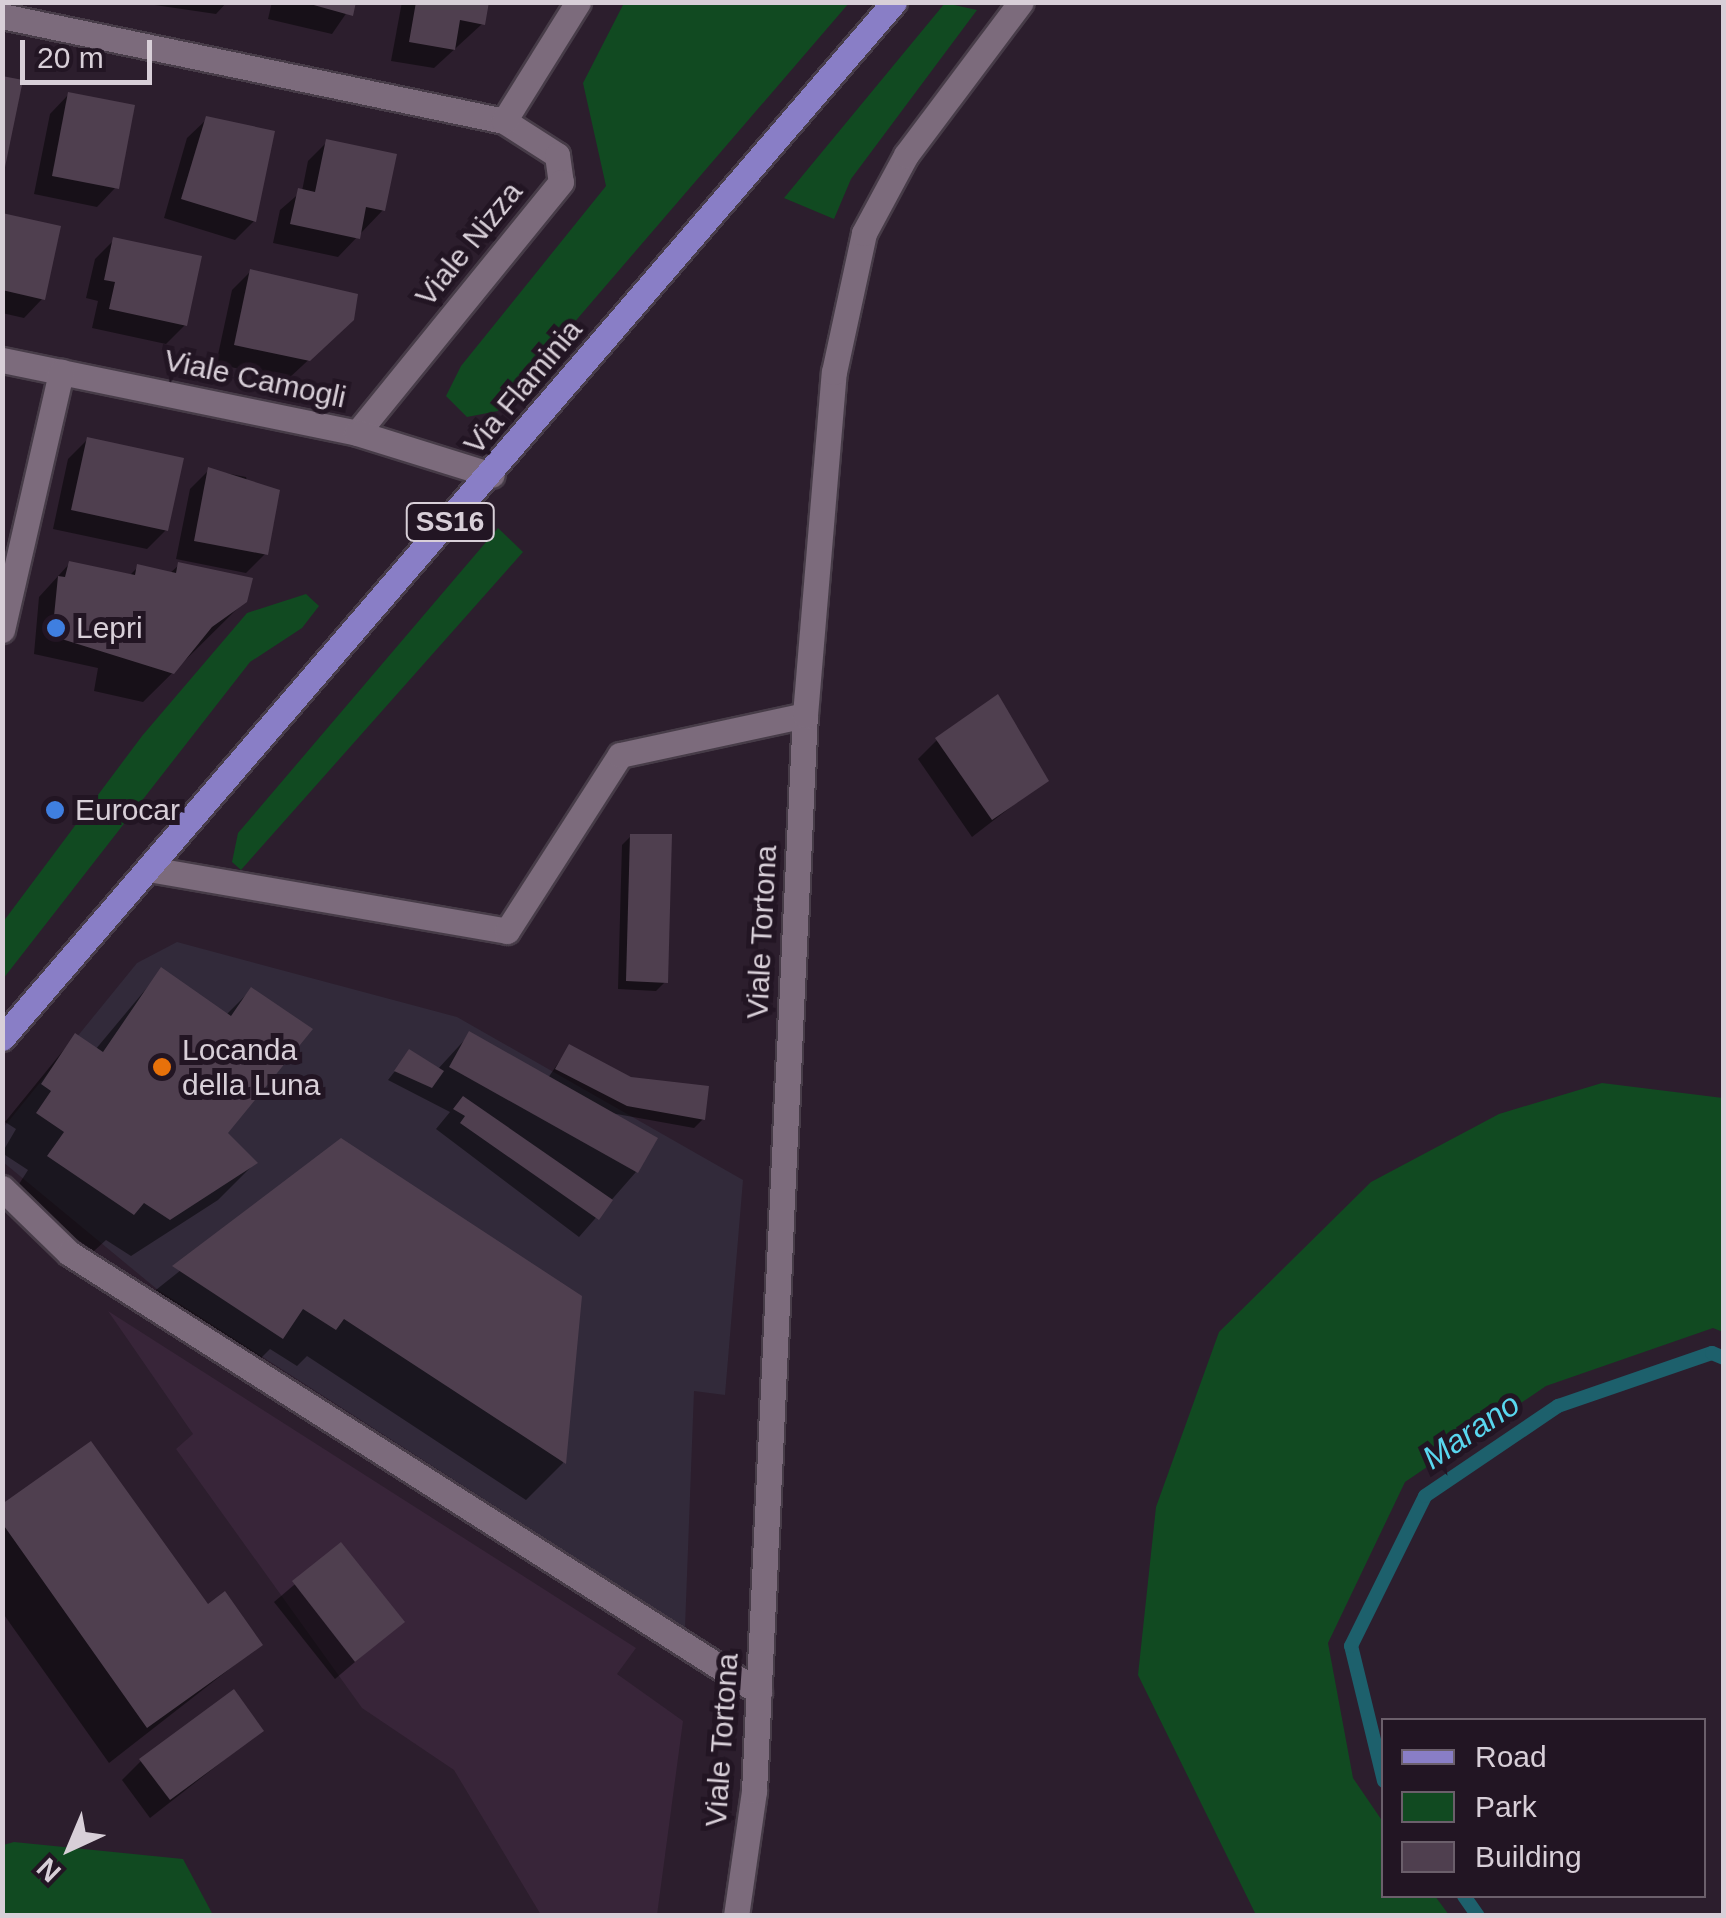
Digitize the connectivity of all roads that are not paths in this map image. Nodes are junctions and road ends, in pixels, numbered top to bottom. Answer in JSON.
{"nodes":[{"id":1,"x":578,"y":2,"type":"edge"},
{"id":2,"x":894,"y":2,"type":"edge"},
{"id":3,"x":1022,"y":2,"type":"edge"},
{"id":4,"x":2,"y":16,"type":"edge"},
{"id":5,"x":504,"y":121,"type":"junction"},
{"id":6,"x":2,"y":360,"type":"edge"},
{"id":7,"x":61,"y":372,"type":"junction"},
{"id":8,"x":357,"y":433,"type":"junction"},
{"id":9,"x":492,"y":475,"type":"junction"},
{"id":10,"x":2,"y":630,"type":"edge"},
{"id":11,"x":805,"y":715,"type":"junction"},
{"id":12,"x":148,"y":869,"type":"junction"},
{"id":13,"x":2,"y":1038,"type":"edge"},
{"id":14,"x":2,"y":1188,"type":"edge"},
{"id":15,"x":759,"y":1692,"type":"junction"},
{"id":16,"x":736,"y":1916,"type":"edge"}],
"edges":[{"from":1,"to":5,"type":"street"},
{"from":2,"to":9,"type":"main road","name":"Via Flaminia","number":"SS16"},
{"from":3,"to":11,"type":"street","name":"Viale Tortona"},
{"from":4,"to":5,"type":"street"},
{"from":5,"to":8,"type":"street","name":"Viale Nizza"},
{"from":6,"to":7,"type":"street","name":"Viale Camogli"},
{"from":7,"to":8,"type":"street","name":"Viale Camogli"},
{"from":7,"to":10,"type":"street"},
{"from":8,"to":9,"type":"street","name":"Viale Camogli"},
{"from":9,"to":12,"type":"main road","name":"Via Flaminia","number":"SS16"},
{"from":11,"to":12,"type":"street"},
{"from":11,"to":15,"type":"street","name":"Viale Tortona"},
{"from":12,"to":13,"type":"main road","name":"Via Flaminia","number":"SS16"},
{"from":14,"to":15,"type":"street"},
{"from":15,"to":16,"type":"street","name":"Viale Tortona"}]}
